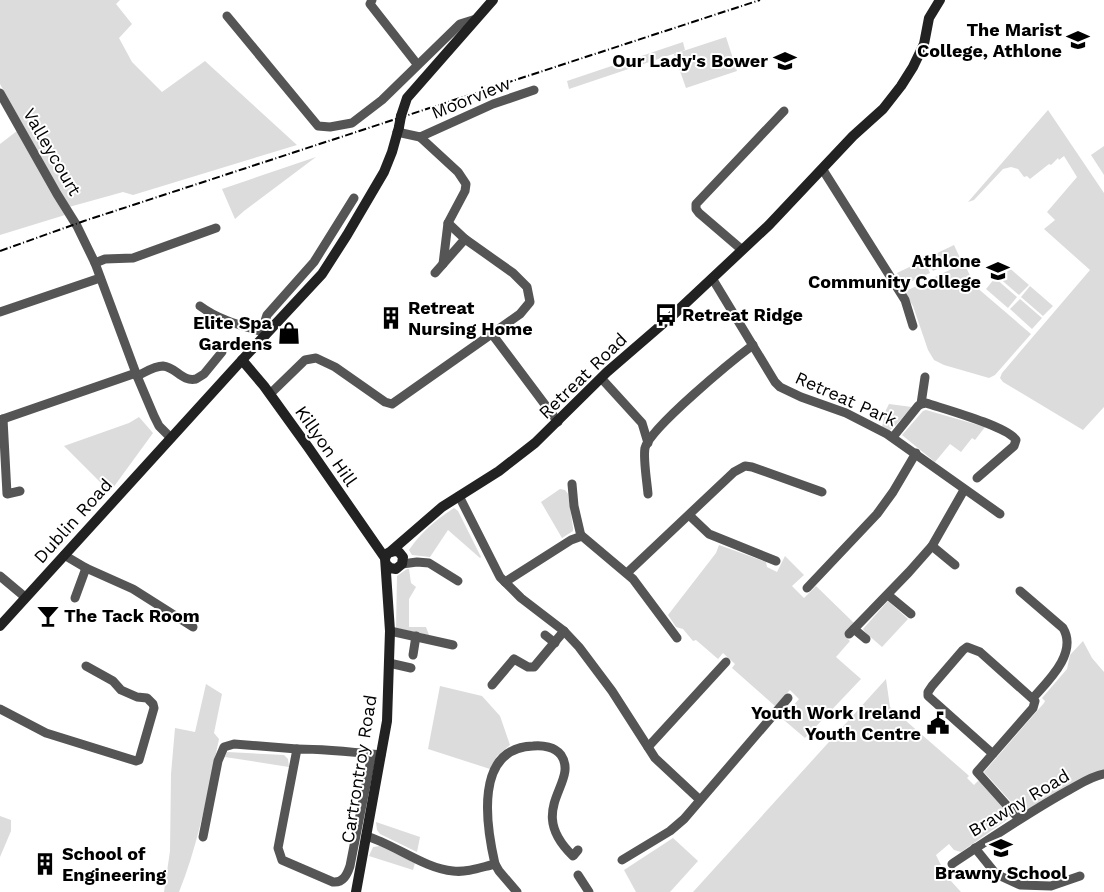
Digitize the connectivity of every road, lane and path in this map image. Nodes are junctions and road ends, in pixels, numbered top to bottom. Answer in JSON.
{"nodes":[{"id":1,"x":372,"y":0,"type":"edge"},
{"id":2,"x":493,"y":0,"type":"edge"},
{"id":3,"x":940,"y":0,"type":"edge"},
{"id":4,"x":227,"y":16,"type":"dead end"},
{"id":5,"x":476,"y":19,"type":"junction"},
{"id":6,"x":417,"y":64,"type":"junction"},
{"id":7,"x":534,"y":90,"type":"dead end"},
{"id":8,"x":0,"y":93,"type":"edge"},
{"id":9,"x":784,"y":111,"type":"dead end"},
{"id":10,"x":399,"y":125,"type":"junction"},
{"id":11,"x":420,"y":137,"type":"junction"},
{"id":12,"x":823,"y":170,"type":"junction"},
{"id":13,"x":354,"y":198,"type":"dead end"},
{"id":14,"x":448,"y":224,"type":"junction"},
{"id":15,"x":216,"y":228,"type":"dead end"},
{"id":16,"x":466,"y":239,"type":"junction"},
{"id":17,"x":741,"y":249,"type":"junction"},
{"id":18,"x":95,"y":263,"type":"junction"},
{"id":19,"x":443,"y":264,"type":"junction"},
{"id":20,"x":435,"y":273,"type":"dead end"},
{"id":21,"x":100,"y":278,"type":"junction"},
{"id":22,"x":712,"y":278,"type":"junction"},
{"id":23,"x":200,"y":306,"type":"dead end"},
{"id":24,"x":0,"y":312,"type":"edge"},
{"id":25,"x":913,"y":326,"type":"dead end"},
{"id":26,"x":267,"y":333,"type":"junction"},
{"id":27,"x":492,"y":334,"type":"junction"},
{"id":28,"x":753,"y":344,"type":"junction"},
{"id":29,"x":222,"y":352,"type":"dead end"},
{"id":30,"x":242,"y":360,"type":"junction"},
{"id":31,"x":136,"y":375,"type":"junction"},
{"id":32,"x":925,"y":377,"type":"dead end"},
{"id":33,"x":601,"y":378,"type":"junction"},
{"id":34,"x":270,"y":394,"type":"junction"},
{"id":35,"x":921,"y":404,"type":"junction"},
{"id":36,"x":2,"y":419,"type":"edge"},
{"id":37,"x":558,"y":422,"type":"junction"},
{"id":38,"x":893,"y":437,"type":"junction"},
{"id":39,"x":171,"y":438,"type":"junction"},
{"id":40,"x":648,"y":443,"type":"junction"},
{"id":41,"x":916,"y":453,"type":"junction"},
{"id":42,"x":977,"y":478,"type":"dead end"},
{"id":43,"x":572,"y":484,"type":"dead end"},
{"id":44,"x":964,"y":490,"type":"junction"},
{"id":45,"x":20,"y":491,"type":"dead end"},
{"id":46,"x":822,"y":492,"type":"dead end"},
{"id":47,"x":648,"y":494,"type":"dead end"},
{"id":48,"x":459,"y":496,"type":"junction"},
{"id":49,"x":1000,"y":514,"type":"dead end"},
{"id":50,"x":689,"y":515,"type":"junction"},
{"id":51,"x":581,"y":536,"type":"junction"},
{"id":52,"x":932,"y":546,"type":"junction"},
{"id":53,"x":64,"y":556,"type":"junction"},
{"id":54,"x":392,"y":558,"type":"junction"},
{"id":55,"x":776,"y":561,"type":"dead end"},
{"id":56,"x":955,"y":565,"type":"dead end"},
{"id":57,"x":86,"y":568,"type":"junction"},
{"id":58,"x":627,"y":573,"type":"junction"},
{"id":59,"x":0,"y":576,"type":"edge"},
{"id":60,"x":458,"y":581,"type":"dead end"},
{"id":61,"x":505,"y":582,"type":"junction"},
{"id":62,"x":807,"y":588,"type":"dead end"},
{"id":63,"x":1020,"y":591,"type":"dead end"},
{"id":64,"x":888,"y":595,"type":"junction"},
{"id":65,"x":25,"y":597,"type":"junction"},
{"id":66,"x":75,"y":598,"type":"dead end"},
{"id":67,"x":911,"y":614,"type":"dead end"},
{"id":68,"x":0,"y":626,"type":"edge"},
{"id":69,"x":193,"y":626,"type":"dead end"},
{"id":70,"x":390,"y":631,"type":"junction"},
{"id":71,"x":564,"y":631,"type":"junction"},
{"id":72,"x":545,"y":635,"type":"dead end"},
{"id":73,"x":416,"y":636,"type":"junction"},
{"id":74,"x":677,"y":638,"type":"dead end"},
{"id":75,"x":866,"y":639,"type":"dead end"},
{"id":76,"x":555,"y":643,"type":"junction"},
{"id":77,"x":453,"y":645,"type":"dead end"},
{"id":78,"x":726,"y":662,"type":"dead end"},
{"id":79,"x":389,"y":663,"type":"junction"},
{"id":80,"x":86,"y":666,"type":"dead end"},
{"id":81,"x":492,"y":685,"type":"dead end"},
{"id":82,"x":788,"y":698,"type":"dead end"},
{"id":83,"x":1033,"y":698,"type":"junction"},
{"id":84,"x":0,"y":709,"type":"edge"},
{"id":85,"x":648,"y":747,"type":"junction"},
{"id":86,"x":297,"y":750,"type":"junction"},
{"id":87,"x":377,"y":754,"type":"junction"},
{"id":88,"x":993,"y":754,"type":"junction"},
{"id":89,"x":1104,"y":774,"type":"edge"},
{"id":90,"x":700,"y":800,"type":"junction"},
{"id":91,"x":1019,"y":819,"type":"junction"},
{"id":92,"x":366,"y":836,"type":"junction"},
{"id":93,"x":203,"y":837,"type":"dead end"},
{"id":94,"x":975,"y":848,"type":"junction"},
{"id":95,"x":578,"y":850,"type":"dead end"},
{"id":96,"x":622,"y":860,"type":"dead end"},
{"id":97,"x":495,"y":864,"type":"junction"},
{"id":98,"x":952,"y":864,"type":"dead end"},
{"id":99,"x":578,"y":875,"type":"dead end"},
{"id":100,"x":1080,"y":876,"type":"dead end"},
{"id":101,"x":356,"y":892,"type":"edge"},
{"id":102,"x":517,"y":892,"type":"edge"},
{"id":103,"x":589,"y":892,"type":"edge"}],
"edges":[{"from":1,"to":6,"type":"street"},
{"from":2,"to":5,"type":"street","name":"Dublin Road"},
{"from":3,"to":12,"type":"street","name":"Retreat Road"},
{"from":4,"to":6,"type":"street"},
{"from":5,"to":6,"type":"street"},
{"from":5,"to":10,"type":"street","name":"Dublin Road"},
{"from":7,"to":11,"type":"street","name":"Moorview"},
{"from":8,"to":18,"type":"street","name":"Valleycourt"},
{"from":9,"to":17,"type":"street"},
{"from":10,"to":11,"type":"street","name":"Moorview"},
{"from":10,"to":26,"type":"street","name":"Dublin Road"},
{"from":11,"to":14,"type":"street","name":"Moorview"},
{"from":12,"to":17,"type":"street","name":"Retreat Road"},
{"from":12,"to":25,"type":"street"},
{"from":13,"to":26,"type":"street"},
{"from":14,"to":16,"type":"street"},
{"from":14,"to":19,"type":"street"},
{"from":15,"to":18,"type":"street"},
{"from":16,"to":19,"type":"street"},
{"from":16,"to":27,"type":"street"},
{"from":17,"to":22,"type":"street","name":"Retreat Road"},
{"from":18,"to":21,"type":"street","name":"Valleycourt"},
{"from":19,"to":20,"type":"street"},
{"from":21,"to":24,"type":"street"},
{"from":21,"to":31,"type":"street"},
{"from":22,"to":28,"type":"street","name":"Retreat Park"},
{"from":22,"to":33,"type":"street","name":"Retreat Road"},
{"from":23,"to":26,"type":"street"},
{"from":26,"to":30,"type":"street","name":"Dublin Road"},
{"from":27,"to":34,"type":"street"},
{"from":27,"to":37,"type":"street"},
{"from":28,"to":38,"type":"street","name":"Retreat Park"},
{"from":28,"to":40,"type":"street"},
{"from":29,"to":31,"type":"street"},
{"from":30,"to":34,"type":"street","name":"Killyon Hill"},
{"from":30,"to":39,"type":"street","name":"Dublin Road"},
{"from":31,"to":36,"type":"street"},
{"from":31,"to":39,"type":"street"},
{"from":32,"to":35,"type":"street"},
{"from":33,"to":37,"type":"street","name":"Retreat Road"},
{"from":33,"to":40,"type":"street"},
{"from":34,"to":54,"type":"street","name":"Killyon Hill"},
{"from":35,"to":38,"type":"street"},
{"from":35,"to":42,"type":"street"},
{"from":36,"to":45,"type":"street"},
{"from":37,"to":48,"type":"street","name":"Retreat Road"},
{"from":38,"to":41,"type":"street","name":"Retreat Park"},
{"from":39,"to":53,"type":"street","name":"Dublin Road"},
{"from":40,"to":47,"type":"street"},
{"from":41,"to":44,"type":"street","name":"Retreat Park"},
{"from":41,"to":62,"type":"street"},
{"from":43,"to":51,"type":"street"},
{"from":44,"to":49,"type":"street","name":"Retreat Park"},
{"from":44,"to":52,"type":"street"},
{"from":46,"to":50,"type":"street"},
{"from":48,"to":54,"type":"street","name":"Retreat Road"},
{"from":48,"to":61,"type":"street"},
{"from":50,"to":55,"type":"street"},
{"from":50,"to":58,"type":"street"},
{"from":51,"to":58,"type":"street"},
{"from":51,"to":61,"type":"street"},
{"from":52,"to":56,"type":"street"},
{"from":52,"to":64,"type":"street"},
{"from":53,"to":57,"type":"street"},
{"from":53,"to":65,"type":"street","name":"Dublin Road"},
{"from":54,"to":60,"type":"street"},
{"from":54,"to":70,"type":"street","name":"Cartrontroy Road"},
{"from":57,"to":66,"type":"street"},
{"from":57,"to":69,"type":"street"},
{"from":58,"to":74,"type":"street"},
{"from":59,"to":65,"type":"street"},
{"from":61,"to":71,"type":"street"},
{"from":63,"to":83,"type":"street"},
{"from":64,"to":67,"type":"street"},
{"from":64,"to":75,"type":"street"},
{"from":65,"to":68,"type":"street","name":"Dublin Road"},
{"from":70,"to":73,"type":"street"},
{"from":70,"to":79,"type":"street","name":"Cartrontroy Road"},
{"from":71,"to":76,"type":"street"},
{"from":71,"to":85,"type":"street"},
{"from":72,"to":76,"type":"street"},
{"from":73,"to":77,"type":"street"},
{"from":73,"to":79,"type":"street"},
{"from":76,"to":81,"type":"street"},
{"from":78,"to":85,"type":"street"},
{"from":79,"to":87,"type":"street","name":"Cartrontroy Road"},
{"from":80,"to":84,"type":"street"},
{"from":82,"to":90,"type":"street"},
{"from":83,"to":88,"type":"street"},
{"from":83,"to":88,"type":"street"},
{"from":85,"to":90,"type":"street"},
{"from":86,"to":87,"type":"street"},
{"from":86,"to":87,"type":"street"},
{"from":86,"to":93,"type":"street"},
{"from":87,"to":92,"type":"street","name":"Cartrontroy Road"},
{"from":88,"to":91,"type":"street"},
{"from":89,"to":91,"type":"street","name":"Brawny Road"},
{"from":90,"to":96,"type":"street"},
{"from":91,"to":94,"type":"street","name":"Brawny Road"},
{"from":92,"to":97,"type":"street"},
{"from":92,"to":101,"type":"street","name":"Cartrontroy Road"},
{"from":94,"to":98,"type":"street","name":"Brawny Road"},
{"from":94,"to":100,"type":"street"},
{"from":95,"to":97,"type":"street"},
{"from":97,"to":102,"type":"street"},
{"from":99,"to":103,"type":"street"}]}
